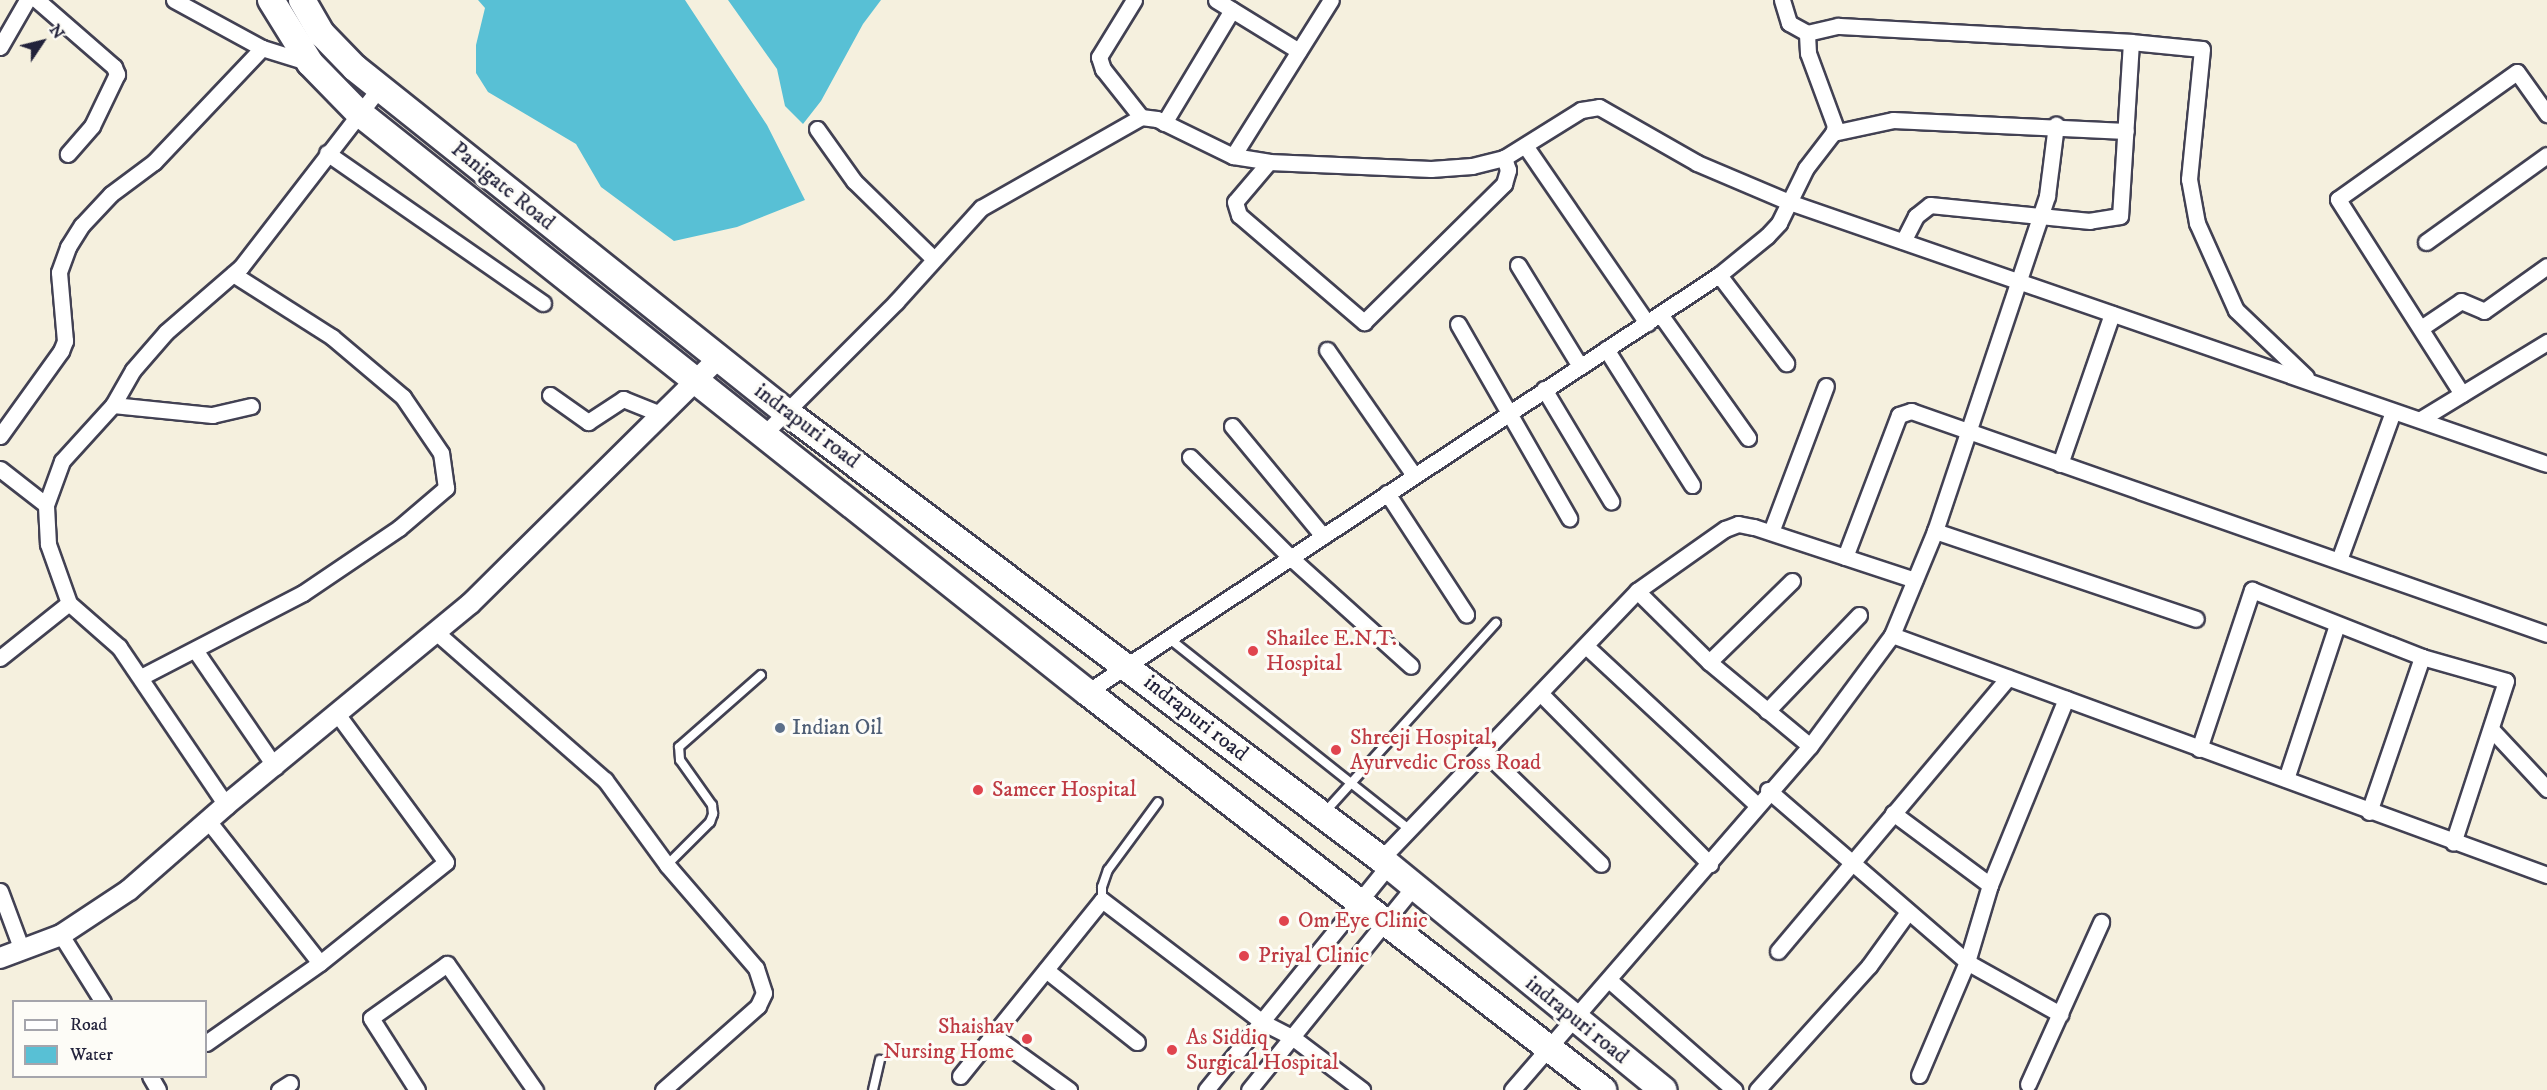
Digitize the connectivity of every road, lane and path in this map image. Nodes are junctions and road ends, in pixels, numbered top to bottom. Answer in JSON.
{"nodes":[{"id":1,"x":174,"y":0,"type":"edge"},
{"id":2,"x":271,"y":0,"type":"edge"},
{"id":3,"x":302,"y":0,"type":"edge"},
{"id":4,"x":1134,"y":0,"type":"edge"},
{"id":5,"x":1216,"y":0,"type":"edge"},
{"id":6,"x":1331,"y":0,"type":"edge"},
{"id":7,"x":1782,"y":0,"type":"edge"},
{"id":8,"x":25,"y":2,"type":"edge"},
{"id":9,"x":1232,"y":10,"type":"junction"},
{"id":10,"x":1807,"y":33,"type":"junction"},
{"id":11,"x":2131,"y":42,"type":"junction"},
{"id":12,"x":0,"y":47,"type":"edge"},
{"id":13,"x":262,"y":48,"type":"junction"},
{"id":14,"x":1299,"y":51,"type":"junction"},
{"id":15,"x":318,"y":71,"type":"junction"},
{"id":16,"x":380,"y":87,"type":"junction"},
{"id":17,"x":358,"y":112,"type":"junction"},
{"id":18,"x":2547,"y":114,"type":"edge"},
{"id":19,"x":1141,"y":117,"type":"junction"},
{"id":20,"x":1164,"y":123,"type":"junction"},
{"id":21,"x":2056,"y":125,"type":"junction"},
{"id":22,"x":817,"y":129,"type":"dead end"},
{"id":23,"x":2126,"y":131,"type":"junction"},
{"id":24,"x":1833,"y":133,"type":"junction"},
{"id":25,"x":1526,"y":147,"type":"junction"},
{"id":26,"x":327,"y":153,"type":"junction"},
{"id":27,"x":68,"y":154,"type":"dead end"},
{"id":28,"x":2547,"y":155,"type":"edge"},
{"id":29,"x":1233,"y":156,"type":"junction"},
{"id":30,"x":1504,"y":158,"type":"junction"},
{"id":31,"x":1269,"y":162,"type":"junction"},
{"id":32,"x":1789,"y":202,"type":"junction"},
{"id":33,"x":2040,"y":214,"type":"junction"},
{"id":34,"x":1903,"y":241,"type":"junction"},
{"id":35,"x":2426,"y":242,"type":"dead end"},
{"id":36,"x":933,"y":258,"type":"junction"},
{"id":37,"x":1518,"y":265,"type":"dead end"},
{"id":38,"x":2547,"y":266,"type":"edge"},
{"id":39,"x":233,"y":274,"type":"junction"},
{"id":40,"x":1719,"y":275,"type":"junction"},
{"id":41,"x":2018,"y":281,"type":"junction"},
{"id":42,"x":543,"y":303,"type":"dead end"},
{"id":43,"x":2112,"y":314,"type":"junction"},
{"id":44,"x":1653,"y":318,"type":"junction"},
{"id":45,"x":1458,"y":324,"type":"dead end"},
{"id":46,"x":2421,"y":328,"type":"junction"},
{"id":47,"x":2547,"y":342,"type":"edge"},
{"id":48,"x":1606,"y":349,"type":"junction"},
{"id":49,"x":1327,"y":350,"type":"dead end"},
{"id":50,"x":719,"y":358,"type":"junction"},
{"id":51,"x":1786,"y":363,"type":"dead end"},
{"id":52,"x":1580,"y":366,"type":"junction"},
{"id":53,"x":2310,"y":381,"type":"junction"},
{"id":54,"x":696,"y":382,"type":"junction"},
{"id":55,"x":1826,"y":386,"type":"dead end"},
{"id":56,"x":1544,"y":390,"type":"junction"},
{"id":57,"x":2462,"y":394,"type":"junction"},
{"id":58,"x":550,"y":395,"type":"dead end"},
{"id":59,"x":113,"y":405,"type":"junction"},
{"id":60,"x":251,"y":406,"type":"dead end"},
{"id":61,"x":785,"y":411,"type":"junction"},
{"id":62,"x":1509,"y":412,"type":"junction"},
{"id":63,"x":2393,"y":412,"type":"junction"},
{"id":64,"x":663,"y":415,"type":"junction"},
{"id":65,"x":2421,"y":419,"type":"junction"},
{"id":66,"x":1232,"y":426,"type":"dead end"},
{"id":67,"x":1967,"y":432,"type":"junction"},
{"id":68,"x":764,"y":434,"type":"junction"},
{"id":69,"x":0,"y":436,"type":"edge"},
{"id":70,"x":1748,"y":438,"type":"dead end"},
{"id":71,"x":1190,"y":457,"type":"dead end"},
{"id":72,"x":2060,"y":464,"type":"junction"},
{"id":73,"x":2547,"y":464,"type":"edge"},
{"id":74,"x":0,"y":469,"type":"edge"},
{"id":75,"x":1414,"y":475,"type":"junction"},
{"id":76,"x":1692,"y":484,"type":"dead end"},
{"id":77,"x":1387,"y":493,"type":"junction"},
{"id":78,"x":1611,"y":501,"type":"dead end"},
{"id":79,"x":46,"y":505,"type":"junction"},
{"id":80,"x":1569,"y":518,"type":"dead end"},
{"id":81,"x":1935,"y":531,"type":"junction"},
{"id":82,"x":1771,"y":532,"type":"junction"},
{"id":83,"x":1323,"y":536,"type":"junction"},
{"id":84,"x":1845,"y":557,"type":"junction"},
{"id":85,"x":1291,"y":558,"type":"junction"},
{"id":86,"x":2339,"y":560,"type":"junction"},
{"id":87,"x":1915,"y":580,"type":"junction"},
{"id":88,"x":1792,"y":581,"type":"dead end"},
{"id":89,"x":1636,"y":591,"type":"junction"},
{"id":90,"x":69,"y":603,"type":"junction"},
{"id":91,"x":1466,"y":614,"type":"dead end"},
{"id":92,"x":1859,"y":615,"type":"dead end"},
{"id":93,"x":2196,"y":619,"type":"dead end"},
{"id":94,"x":1496,"y":623,"type":"dead end"},
{"id":95,"x":2337,"y":625,"type":"junction"},
{"id":96,"x":437,"y":633,"type":"junction"},
{"id":97,"x":2547,"y":634,"type":"edge"},
{"id":98,"x":1892,"y":635,"type":"junction"},
{"id":99,"x":1171,"y":640,"type":"junction"},
{"id":100,"x":1587,"y":647,"type":"junction"},
{"id":101,"x":195,"y":650,"type":"junction"},
{"id":102,"x":2422,"y":657,"type":"junction"},
{"id":103,"x":0,"y":658,"type":"edge"},
{"id":104,"x":1709,"y":662,"type":"junction"},
{"id":105,"x":1411,"y":666,"type":"dead end"},
{"id":106,"x":1129,"y":667,"type":"junction"},
{"id":107,"x":761,"y":675,"type":"dead end"},
{"id":108,"x":141,"y":677,"type":"junction"},
{"id":109,"x":2008,"y":678,"type":"junction"},
{"id":110,"x":1087,"y":692,"type":"junction"},
{"id":111,"x":1541,"y":694,"type":"junction"},
{"id":112,"x":2066,"y":699,"type":"junction"},
{"id":113,"x":1767,"y":711,"type":"junction"},
{"id":114,"x":338,"y":715,"type":"junction"},
{"id":115,"x":2492,"y":730,"type":"junction"},
{"id":116,"x":1810,"y":746,"type":"junction"},
{"id":117,"x":2199,"y":749,"type":"junction"},
{"id":118,"x":1485,"y":752,"type":"junction"},
{"id":119,"x":275,"y":767,"type":"junction"},
{"id":120,"x":2286,"y":779,"type":"junction"},
{"id":121,"x":1351,"y":783,"type":"junction"},
{"id":122,"x":2547,"y":789,"type":"edge"},
{"id":123,"x":1767,"y":790,"type":"junction"},
{"id":124,"x":1158,"y":802,"type":"dead end"},
{"id":125,"x":1756,"y":804,"type":"junction"},
{"id":126,"x":225,"y":805,"type":"junction"},
{"id":127,"x":2369,"y":812,"type":"junction"},
{"id":128,"x":1893,"y":813,"type":"junction"},
{"id":129,"x":1322,"y":815,"type":"junction"},
{"id":130,"x":208,"y":822,"type":"junction"},
{"id":131,"x":1409,"y":829,"type":"junction"},
{"id":132,"x":2452,"y":843,"type":"junction"},
{"id":133,"x":1385,"y":862,"type":"junction"},
{"id":134,"x":1601,"y":864,"type":"dead end"},
{"id":135,"x":1710,"y":864,"type":"junction"},
{"id":136,"x":1852,"y":864,"type":"junction"},
{"id":137,"x":668,"y":865,"type":"junction"},
{"id":138,"x":2547,"y":875,"type":"edge"},
{"id":139,"x":1990,"y":885,"type":"junction"},
{"id":140,"x":1414,"y":886,"type":"junction"},
{"id":141,"x":0,"y":891,"type":"edge"},
{"id":142,"x":1102,"y":900,"type":"junction"},
{"id":143,"x":1360,"y":901,"type":"junction"},
{"id":144,"x":1908,"y":912,"type":"junction"},
{"id":145,"x":1387,"y":921,"type":"junction"},
{"id":146,"x":2101,"y":922,"type":"dead end"},
{"id":147,"x":61,"y":935,"type":"junction"},
{"id":148,"x":22,"y":950,"type":"junction"},
{"id":149,"x":1778,"y":951,"type":"dead end"},
{"id":150,"x":0,"y":958,"type":"edge"},
{"id":151,"x":1967,"y":962,"type":"junction"},
{"id":152,"x":320,"y":963,"type":"junction"},
{"id":153,"x":1046,"y":970,"type":"junction"},
{"id":154,"x":1609,"y":980,"type":"junction"},
{"id":155,"x":102,"y":1000,"type":"edge"},
{"id":156,"x":2060,"y":1014,"type":"junction"},
{"id":157,"x":1575,"y":1019,"type":"junction"},
{"id":158,"x":1262,"y":1022,"type":"junction"},
{"id":159,"x":993,"y":1035,"type":"junction"},
{"id":160,"x":1292,"y":1037,"type":"junction"},
{"id":161,"x":207,"y":1042,"type":"edge"},
{"id":162,"x":1137,"y":1042,"type":"dead end"},
{"id":163,"x":1551,"y":1047,"type":"junction"},
{"id":164,"x":880,"y":1060,"type":"dead end"},
{"id":165,"x":1919,"y":1075,"type":"dead end"},
{"id":166,"x":960,"y":1076,"type":"dead end"},
{"id":167,"x":2028,"y":1084,"type":"dead end"},
{"id":168,"x":417,"y":1090,"type":"edge"},
{"id":169,"x":535,"y":1090,"type":"edge"},
{"id":170,"x":663,"y":1090,"type":"edge"},
{"id":171,"x":873,"y":1090,"type":"edge"},
{"id":172,"x":1069,"y":1090,"type":"edge"},
{"id":173,"x":1206,"y":1090,"type":"edge"},
{"id":174,"x":1249,"y":1090,"type":"edge"},
{"id":175,"x":1362,"y":1090,"type":"edge"},
{"id":176,"x":1512,"y":1090,"type":"edge"},
{"id":177,"x":1603,"y":1090,"type":"edge"},
{"id":178,"x":1663,"y":1090,"type":"edge"},
{"id":179,"x":1734,"y":1090,"type":"edge"},
{"id":180,"x":1757,"y":1090,"type":"edge"}],
"edges":[{"from":1,"to":13,"type":"street"},
{"from":2,"to":15,"type":"main road","name":"Panigate Road"},
{"from":3,"to":16,"type":"main road","name":"Panigate Road"},
{"from":4,"to":19,"type":"street"},
{"from":5,"to":9,"type":"street"},
{"from":6,"to":14,"type":"street"},
{"from":7,"to":10,"type":"street"},
{"from":8,"to":12,"type":"street"},
{"from":8,"to":27,"type":"street"},
{"from":9,"to":14,"type":"street"},
{"from":9,"to":20,"type":"street"},
{"from":10,"to":11,"type":"street"},
{"from":10,"to":24,"type":"street"},
{"from":11,"to":23,"type":"street"},
{"from":11,"to":53,"type":"street"},
{"from":13,"to":15,"type":"street"},
{"from":13,"to":69,"type":"street"},
{"from":14,"to":29,"type":"street"},
{"from":15,"to":17,"type":"main road","name":"Panigate Road"},
{"from":16,"to":17,"type":"street"},
{"from":16,"to":50,"type":"main road","name":"Panigate Road"},
{"from":17,"to":26,"type":"street"},
{"from":17,"to":54,"type":"main road","name":"Panigate Road"},
{"from":18,"to":46,"type":"street"},
{"from":19,"to":20,"type":"street"},
{"from":19,"to":36,"type":"street"},
{"from":20,"to":29,"type":"street"},
{"from":21,"to":23,"type":"street"},
{"from":21,"to":24,"type":"street"},
{"from":21,"to":33,"type":"street"},
{"from":22,"to":36,"type":"street"},
{"from":23,"to":33,"type":"street"},
{"from":24,"to":32,"type":"street"},
{"from":25,"to":30,"type":"street"},
{"from":25,"to":32,"type":"street"},
{"from":25,"to":44,"type":"street"},
{"from":26,"to":39,"type":"street"},
{"from":26,"to":42,"type":"street"},
{"from":28,"to":35,"type":"street"},
{"from":29,"to":31,"type":"street"},
{"from":30,"to":31,"type":"street"},
{"from":30,"to":31,"type":"street"},
{"from":32,"to":34,"type":"street"},
{"from":32,"to":40,"type":"street"},
{"from":33,"to":34,"type":"street"},
{"from":33,"to":41,"type":"street"},
{"from":34,"to":41,"type":"street"},
{"from":36,"to":61,"type":"street"},
{"from":37,"to":52,"type":"street"},
{"from":38,"to":46,"type":"street"},
{"from":39,"to":59,"type":"street"},
{"from":39,"to":101,"type":"street"},
{"from":40,"to":44,"type":"street"},
{"from":40,"to":51,"type":"street"},
{"from":41,"to":43,"type":"street"},
{"from":41,"to":67,"type":"street"},
{"from":43,"to":53,"type":"street"},
{"from":43,"to":72,"type":"street"},
{"from":44,"to":48,"type":"street"},
{"from":44,"to":70,"type":"street"},
{"from":45,"to":62,"type":"street"},
{"from":46,"to":57,"type":"street"},
{"from":47,"to":57,"type":"street"},
{"from":48,"to":52,"type":"street"},
{"from":48,"to":76,"type":"street"},
{"from":49,"to":75,"type":"street"},
{"from":50,"to":54,"type":"street"},
{"from":50,"to":61,"type":"main road","name":"indrapuri road"},
{"from":52,"to":56,"type":"street"},
{"from":53,"to":63,"type":"street"},
{"from":54,"to":64,"type":"street"},
{"from":54,"to":68,"type":"main road","name":"indrapuri road"},
{"from":55,"to":82,"type":"street"},
{"from":56,"to":62,"type":"street"},
{"from":56,"to":78,"type":"street"},
{"from":57,"to":65,"type":"street"},
{"from":58,"to":64,"type":"street"},
{"from":59,"to":60,"type":"street"},
{"from":59,"to":79,"type":"street"},
{"from":61,"to":68,"type":"street"},
{"from":61,"to":106,"type":"main road","name":"indrapuri road"},
{"from":62,"to":75,"type":"street"},
{"from":62,"to":80,"type":"street"},
{"from":63,"to":65,"type":"street"},
{"from":63,"to":86,"type":"street"},
{"from":64,"to":96,"type":"street"},
{"from":65,"to":73,"type":"street"},
{"from":66,"to":83,"type":"street"},
{"from":67,"to":72,"type":"street"},
{"from":67,"to":81,"type":"street"},
{"from":67,"to":84,"type":"street"},
{"from":68,"to":110,"type":"main road","name":"indrapuri road"},
{"from":71,"to":85,"type":"street"},
{"from":72,"to":86,"type":"street"},
{"from":74,"to":79,"type":"street"},
{"from":75,"to":77,"type":"street"},
{"from":77,"to":83,"type":"street"},
{"from":77,"to":91,"type":"street"},
{"from":79,"to":90,"type":"street"},
{"from":81,"to":87,"type":"street"},
{"from":81,"to":93,"type":"street"},
{"from":82,"to":84,"type":"street"},
{"from":82,"to":89,"type":"street"},
{"from":83,"to":85,"type":"street"},
{"from":84,"to":87,"type":"street"},
{"from":85,"to":99,"type":"street"},
{"from":85,"to":105,"type":"street"},
{"from":86,"to":97,"type":"street"},
{"from":87,"to":98,"type":"street"},
{"from":88,"to":104,"type":"street"},
{"from":89,"to":100,"type":"street"},
{"from":89,"to":104,"type":"street"},
{"from":90,"to":103,"type":"street"},
{"from":90,"to":108,"type":"street"},
{"from":92,"to":113,"type":"street"},
{"from":94,"to":121,"type":"lane"},
{"from":95,"to":102,"type":"street"},
{"from":95,"to":117,"type":"street"},
{"from":95,"to":120,"type":"street"},
{"from":96,"to":114,"type":"street"},
{"from":96,"to":137,"type":"street"},
{"from":98,"to":109,"type":"street"},
{"from":98,"to":116,"type":"street"},
{"from":99,"to":106,"type":"street"},
{"from":99,"to":121,"type":"lane"},
{"from":100,"to":111,"type":"street"},
{"from":100,"to":125,"type":"street"},
{"from":101,"to":108,"type":"street"},
{"from":101,"to":119,"type":"street"},
{"from":102,"to":115,"type":"street"},
{"from":102,"to":127,"type":"street"},
{"from":104,"to":113,"type":"street"},
{"from":106,"to":110,"type":"street"},
{"from":106,"to":129,"type":"main road","name":"indrapuri road"},
{"from":107,"to":137,"type":"lane"},
{"from":108,"to":126,"type":"street"},
{"from":109,"to":112,"type":"street"},
{"from":109,"to":128,"type":"street"},
{"from":110,"to":143,"type":"main road","name":"indrapuri road"},
{"from":111,"to":118,"type":"street"},
{"from":111,"to":135,"type":"street"},
{"from":112,"to":117,"type":"street"},
{"from":112,"to":139,"type":"street"},
{"from":113,"to":116,"type":"street"},
{"from":114,"to":119,"type":"street"},
{"from":114,"to":152,"type":"street"},
{"from":115,"to":122,"type":"street"},
{"from":115,"to":132,"type":"street"},
{"from":116,"to":123,"type":"street"},
{"from":117,"to":120,"type":"street"},
{"from":118,"to":131,"type":"street"},
{"from":118,"to":134,"type":"street"},
{"from":119,"to":126,"type":"street"},
{"from":120,"to":127,"type":"street"},
{"from":121,"to":129,"type":"lane"},
{"from":121,"to":131,"type":"lane"},
{"from":123,"to":125,"type":"street"},
{"from":123,"to":136,"type":"street"},
{"from":124,"to":142,"type":"lane"},
{"from":125,"to":135,"type":"street"},
{"from":126,"to":130,"type":"street"},
{"from":127,"to":132,"type":"street"},
{"from":128,"to":136,"type":"street"},
{"from":128,"to":139,"type":"street"},
{"from":129,"to":133,"type":"main road","name":"indrapuri road"},
{"from":130,"to":147,"type":"street"},
{"from":130,"to":152,"type":"street"},
{"from":131,"to":133,"type":"street"},
{"from":132,"to":138,"type":"street"},
{"from":133,"to":140,"type":"main road","name":"indrapuri road"},
{"from":133,"to":143,"type":"street"},
{"from":135,"to":154,"type":"street"},
{"from":136,"to":144,"type":"street"},
{"from":136,"to":149,"type":"street"},
{"from":137,"to":170,"type":"street"},
{"from":139,"to":151,"type":"street"},
{"from":140,"to":145,"type":"street"},
{"from":140,"to":157,"type":"main road","name":"indrapuri road"},
{"from":141,"to":148,"type":"street"},
{"from":142,"to":153,"type":"street"},
{"from":142,"to":158,"type":"street"},
{"from":143,"to":145,"type":"main road","name":"indrapuri road"},
{"from":143,"to":158,"type":"street"},
{"from":144,"to":151,"type":"street"},
{"from":144,"to":180,"type":"street"},
{"from":145,"to":160,"type":"street"},
{"from":145,"to":163,"type":"main road","name":"indrapuri road"},
{"from":146,"to":156,"type":"street"},
{"from":147,"to":148,"type":"street"},
{"from":147,"to":155,"type":"street"},
{"from":148,"to":150,"type":"street"},
{"from":151,"to":156,"type":"street"},
{"from":151,"to":165,"type":"street"},
{"from":152,"to":161,"type":"street"},
{"from":153,"to":159,"type":"street"},
{"from":153,"to":162,"type":"street"},
{"from":154,"to":157,"type":"street"},
{"from":154,"to":179,"type":"street"},
{"from":156,"to":167,"type":"street"},
{"from":157,"to":163,"type":"street"},
{"from":157,"to":178,"type":"main road","name":"indrapuri road"},
{"from":158,"to":160,"type":"street"},
{"from":158,"to":173,"type":"street"},
{"from":159,"to":166,"type":"street"},
{"from":159,"to":172,"type":"street"},
{"from":160,"to":174,"type":"street"},
{"from":160,"to":175,"type":"street"},
{"from":163,"to":176,"type":"street"},
{"from":163,"to":177,"type":"main road","name":"indrapuri road"},
{"from":164,"to":171,"type":"lane"},
{"from":168,"to":169,"type":"street"}]}
